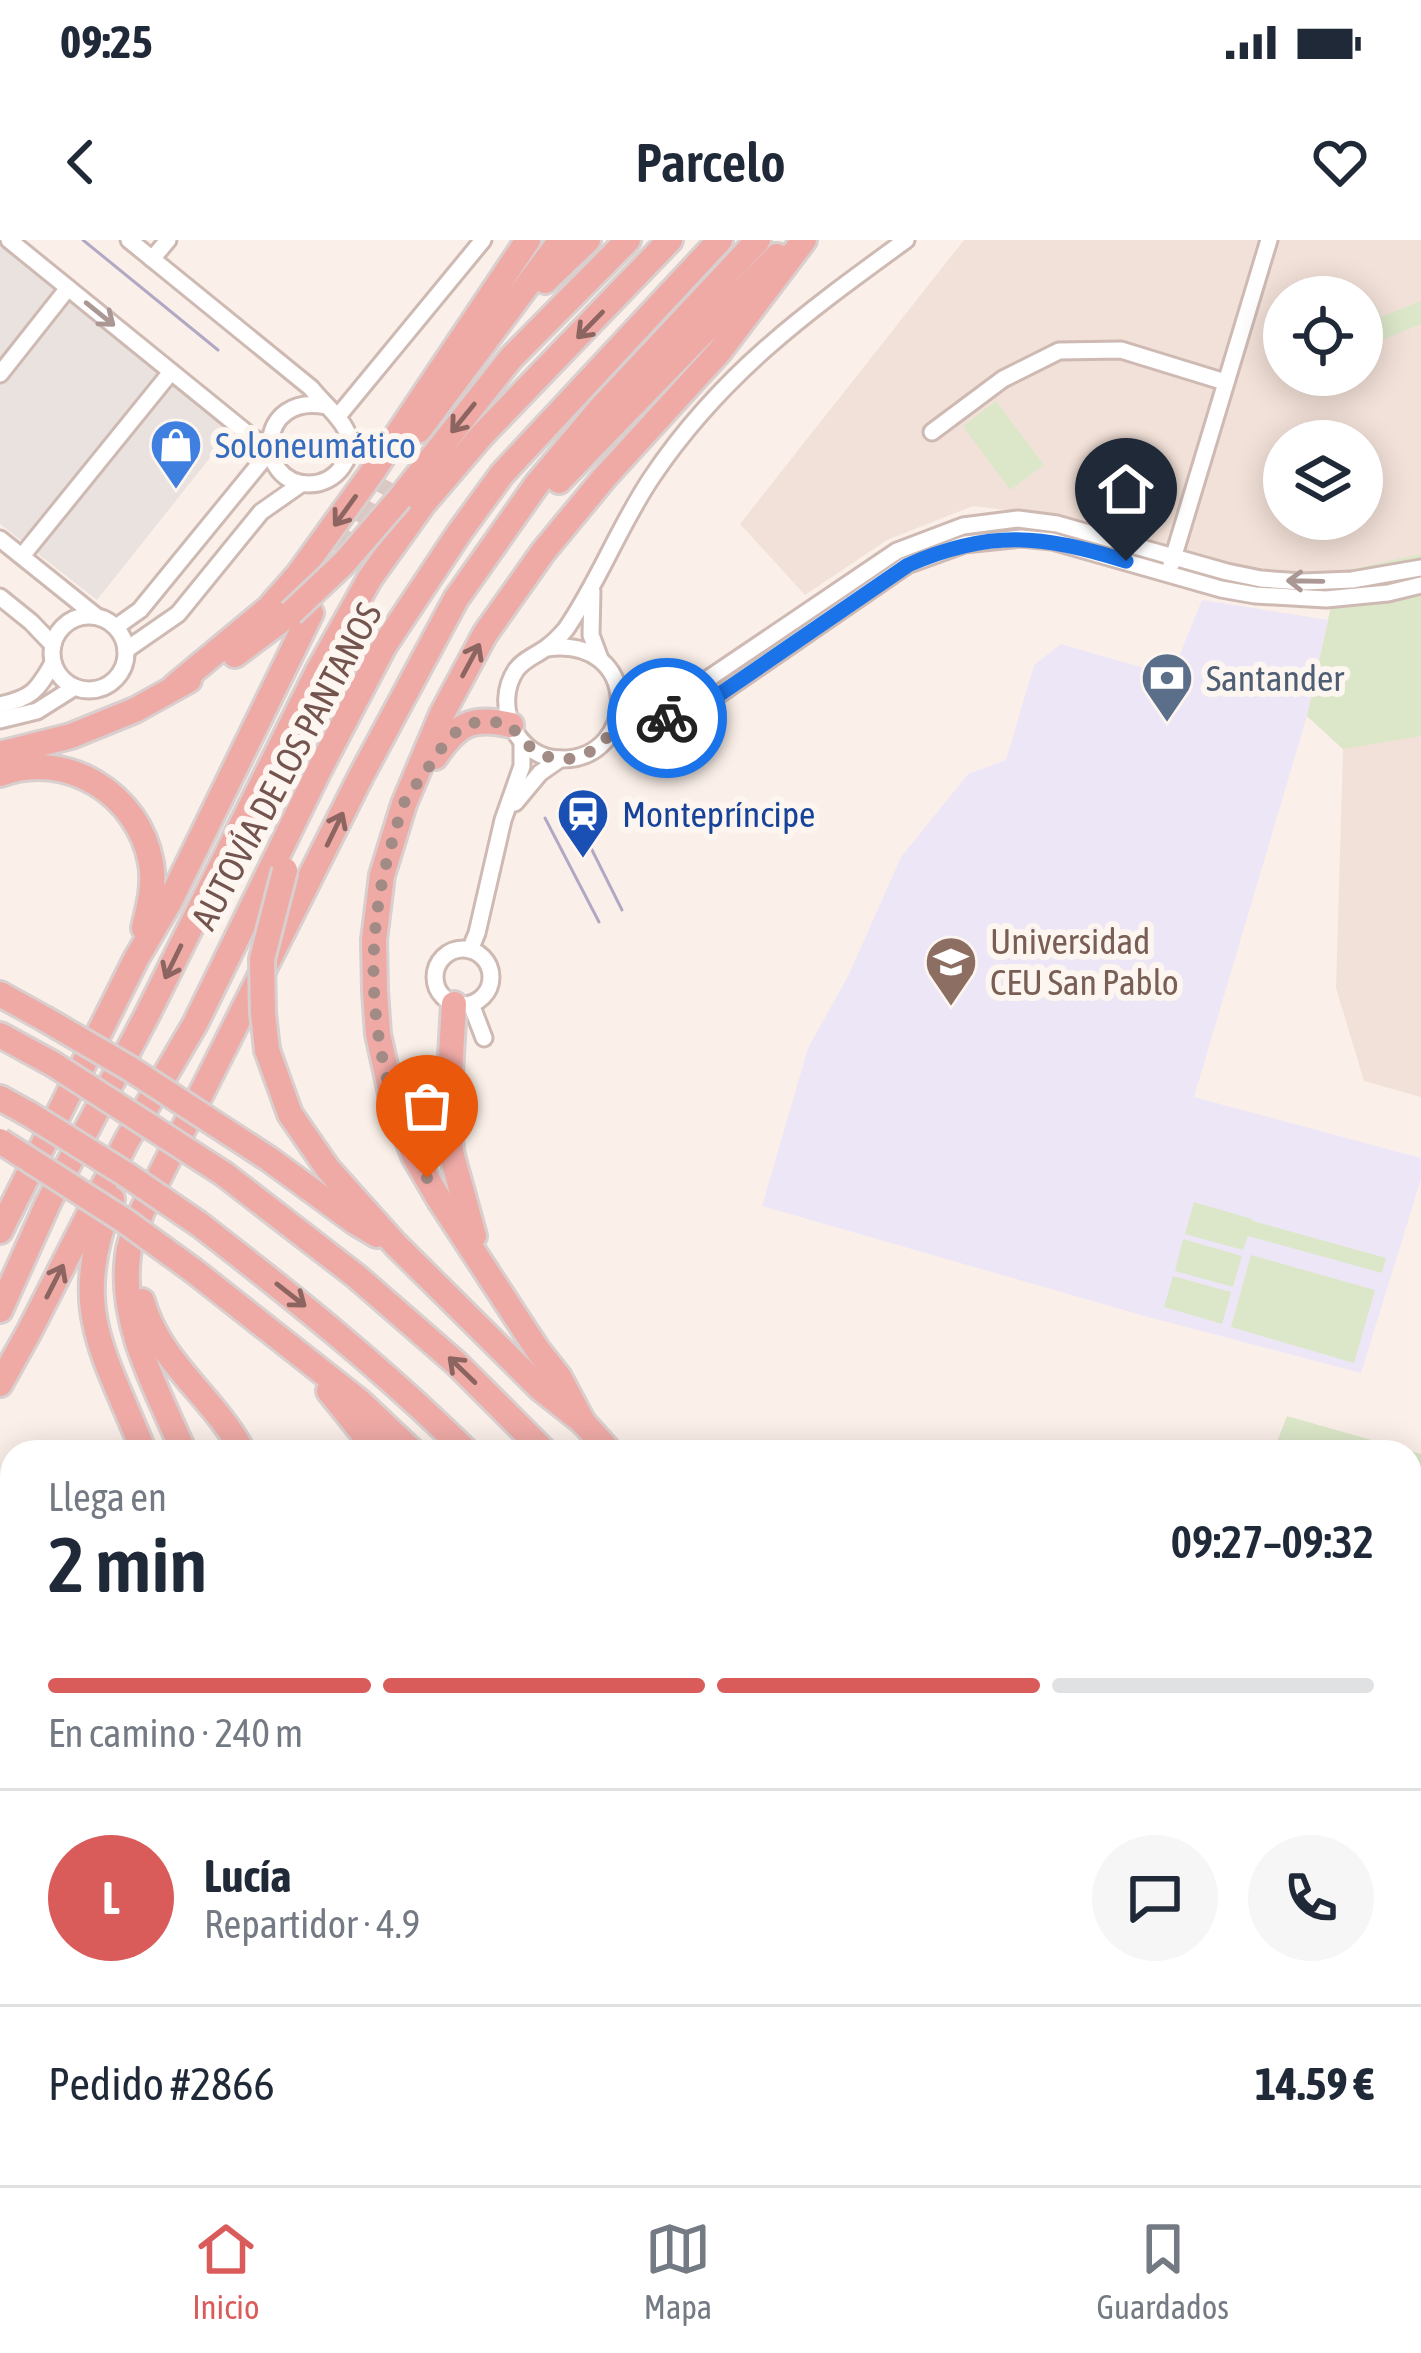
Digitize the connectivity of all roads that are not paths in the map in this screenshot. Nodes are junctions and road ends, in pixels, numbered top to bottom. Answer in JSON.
{"nodes":[{"id":1,"x":9,"y":240,"type":"edge"},
{"id":2,"x":129,"y":240,"type":"edge"},
{"id":3,"x":168,"y":240,"type":"edge"},
{"id":4,"x":483,"y":240,"type":"edge"},
{"id":5,"x":528,"y":240,"type":"edge"},
{"id":6,"x":561,"y":240,"type":"edge"},
{"id":7,"x":588,"y":240,"type":"edge"},
{"id":8,"x":628,"y":240,"type":"edge"},
{"id":9,"x":670,"y":240,"type":"edge"},
{"id":10,"x":720,"y":240,"type":"edge"},
{"id":11,"x":758,"y":240,"type":"edge"},
{"id":12,"x":794,"y":240,"type":"edge"},
{"id":13,"x":804,"y":240,"type":"edge"},
{"id":14,"x":906,"y":240,"type":"edge"},
{"id":15,"x":1269,"y":240,"type":"edge"},
{"id":16,"x":152,"y":259,"type":"junction"},
{"id":17,"x":68,"y":288,"type":"junction"},
{"id":18,"x":462,"y":371,"type":"junction"},
{"id":19,"x":171,"y":372,"type":"junction"},
{"id":20,"x":0,"y":374,"type":"edge"},
{"id":21,"x":1226,"y":382,"type":"junction"},
{"id":22,"x":332,"y":411,"type":"junction"},
{"id":23,"x":932,"y":432,"type":"dead end"},
{"id":24,"x":269,"y":449,"type":"junction"},
{"id":25,"x":301,"y":484,"type":"junction"},
{"id":26,"x":393,"y":488,"type":"junction"},
{"id":27,"x":0,"y":539,"type":"edge"},
{"id":28,"x":496,"y":539,"type":"junction"},
{"id":29,"x":22,"y":556,"type":"junction"},
{"id":30,"x":1171,"y":565,"type":"junction"},
{"id":31,"x":1421,"y":568,"type":"edge"},
{"id":32,"x":1421,"y":585,"type":"edge"},
{"id":33,"x":592,"y":586,"type":"junction"},
{"id":34,"x":0,"y":597,"type":"edge"},
{"id":35,"x":301,"y":613,"type":"junction"},
{"id":36,"x":96,"y":616,"type":"junction"},
{"id":37,"x":116,"y":627,"type":"junction"},
{"id":38,"x":547,"y":648,"type":"junction"},
{"id":39,"x":126,"y":650,"type":"junction"},
{"id":40,"x":53,"y":654,"type":"junction"},
{"id":41,"x":600,"y":659,"type":"junction"},
{"id":42,"x":175,"y":686,"type":"junction"},
{"id":43,"x":74,"y":687,"type":"junction"},
{"id":44,"x":618,"y":687,"type":"junction"},
{"id":45,"x":0,"y":705,"type":"edge"},
{"id":46,"x":0,"y":720,"type":"edge"},
{"id":47,"x":516,"y":733,"type":"junction"},
{"id":48,"x":610,"y":734,"type":"junction"},
{"id":49,"x":0,"y":754,"type":"edge"},
{"id":50,"x":560,"y":759,"type":"junction"},
{"id":51,"x":319,"y":770,"type":"junction"},
{"id":52,"x":0,"y":774,"type":"edge"},
{"id":53,"x":404,"y":804,"type":"junction"},
{"id":54,"x":503,"y":820,"type":"junction"},
{"id":55,"x":470,"y":950,"type":"junction"},
{"id":56,"x":136,"y":959,"type":"junction"},
{"id":57,"x":0,"y":994,"type":"edge"},
{"id":58,"x":463,"y":1004,"type":"junction"},
{"id":59,"x":195,"y":1024,"type":"junction"},
{"id":60,"x":0,"y":1035,"type":"edge"},
{"id":61,"x":484,"y":1038,"type":"dead end"},
{"id":62,"x":0,"y":1098,"type":"edge"},
{"id":63,"x":0,"y":1141,"type":"edge"},
{"id":64,"x":168,"y":1161,"type":"junction"},
{"id":65,"x":0,"y":1231,"type":"edge"},
{"id":66,"x":395,"y":1244,"type":"junction"},
{"id":67,"x":484,"y":1267,"type":"junction"},
{"id":68,"x":0,"y":1310,"type":"edge"},
{"id":69,"x":287,"y":1345,"type":"junction"},
{"id":70,"x":0,"y":1384,"type":"edge"},
{"id":71,"x":583,"y":1422,"type":"junction"},
{"id":72,"x":139,"y":1440,"type":"edge"},
{"id":73,"x":179,"y":1440,"type":"edge"},
{"id":74,"x":237,"y":1440,"type":"edge"},
{"id":75,"x":369,"y":1440,"type":"edge"},
{"id":76,"x":400,"y":1440,"type":"edge"},
{"id":77,"x":455,"y":1440,"type":"edge"},
{"id":78,"x":533,"y":1440,"type":"edge"},
{"id":79,"x":599,"y":1440,"type":"edge"}],
"edges":[{"from":1,"to":17,"type":"street"},
{"from":2,"to":16,"type":"street"},
{"from":3,"to":16,"type":"street"},
{"from":4,"to":22,"type":"street"},
{"from":5,"to":42,"type":"highway","one_way":true},
{"from":6,"to":18,"type":"highway"},
{"from":7,"to":18,"type":"highway"},
{"from":8,"to":26,"type":"highway","one_way":true},
{"from":9,"to":68,"type":"highway","name":"AUTOVÍA DE LOS PANTANOS","one_way":true},
{"from":10,"to":51,"type":"highway","name":"AUTOVÍA DE LOS PANTANOS"},
{"from":11,"to":28,"type":"highway"},
{"from":12,"to":28,"type":"highway"},
{"from":53,"to":13,"type":"highway","one_way":true},
{"from":14,"to":33,"type":"street"},
{"from":15,"to":21,"type":"street"},
{"from":16,"to":22,"type":"street"},
{"from":17,"to":19,"type":"street","one_way":true},
{"from":17,"to":20,"type":"street"},
{"from":18,"to":26,"type":"highway"},
{"from":19,"to":24,"type":"street"},
{"from":19,"to":29,"type":"street"},
{"from":21,"to":23,"type":"street"},
{"from":21,"to":30,"type":"street"},
{"from":22,"to":24,"type":"street"},
{"from":22,"to":25,"type":"street"},
{"from":24,"to":25,"type":"street"},
{"from":24,"to":37,"type":"street"},
{"from":25,"to":39,"type":"street"},
{"from":26,"to":35,"type":"highway","bridge":true},
{"from":27,"to":29,"type":"street"},
{"from":64,"to":28,"type":"highway","one_way":true},
{"from":29,"to":36,"type":"street"},
{"from":31,"to":30,"type":"street","one_way":true},
{"from":30,"to":32,"type":"street"},
{"from":30,"to":44,"type":"street"},
{"from":30,"to":48,"type":"street"},
{"from":33,"to":38,"type":"street"},
{"from":33,"to":41,"type":"street"},
{"from":34,"to":40,"type":"street"},
{"from":35,"to":42,"type":"highway"},
{"from":35,"to":56,"type":"highway"},
{"from":36,"to":37,"type":"street"},
{"from":36,"to":40,"type":"street"},
{"from":37,"to":39,"type":"street"},
{"from":38,"to":41,"type":"street"},
{"from":38,"to":47,"type":"street"},
{"from":39,"to":43,"type":"street"},
{"from":40,"to":43,"type":"street"},
{"from":40,"to":45,"type":"street"},
{"from":41,"to":44,"type":"street"},
{"from":42,"to":49,"type":"highway"},
{"from":43,"to":46,"type":"street"},
{"from":44,"to":48,"type":"street"},
{"from":47,"to":50,"type":"street"},
{"from":47,"to":53,"type":"highway"},
{"from":47,"to":54,"type":"street"},
{"from":48,"to":50,"type":"street"},
{"from":50,"to":54,"type":"street"},
{"from":51,"to":59,"type":"highway","name":"AUTOVÍA DE LOS PANTANOS"},
{"from":51,"to":66,"type":"highway","bridge":true},
{"from":52,"to":56,"type":"highway"},
{"from":53,"to":67,"type":"highway"},
{"from":54,"to":55,"type":"street"},
{"from":55,"to":58,"type":"street"},
{"from":55,"to":58,"type":"street"},
{"from":56,"to":65,"type":"highway"},
{"from":57,"to":66,"type":"highway","bridge":true},
{"from":58,"to":61,"type":"street"},
{"from":58,"to":67,"type":"highway"},
{"from":70,"to":59,"type":"highway","name":"AUTOVÍA DE LOS PANTANOS","one_way":true},
{"from":59,"to":72,"type":"highway"},
{"from":78,"to":60,"type":"highway","one_way":true,"bridge":true},
{"from":62,"to":77,"type":"highway","one_way":true,"bridge":true},
{"from":63,"to":69,"type":"highway","bridge":true},
{"from":64,"to":73,"type":"highway"},
{"from":64,"to":74,"type":"highway"},
{"from":66,"to":71,"type":"highway"},
{"from":67,"to":71,"type":"highway"},
{"from":69,"to":75,"type":"highway"},
{"from":69,"to":76,"type":"highway"},
{"from":71,"to":79,"type":"highway"}]}
